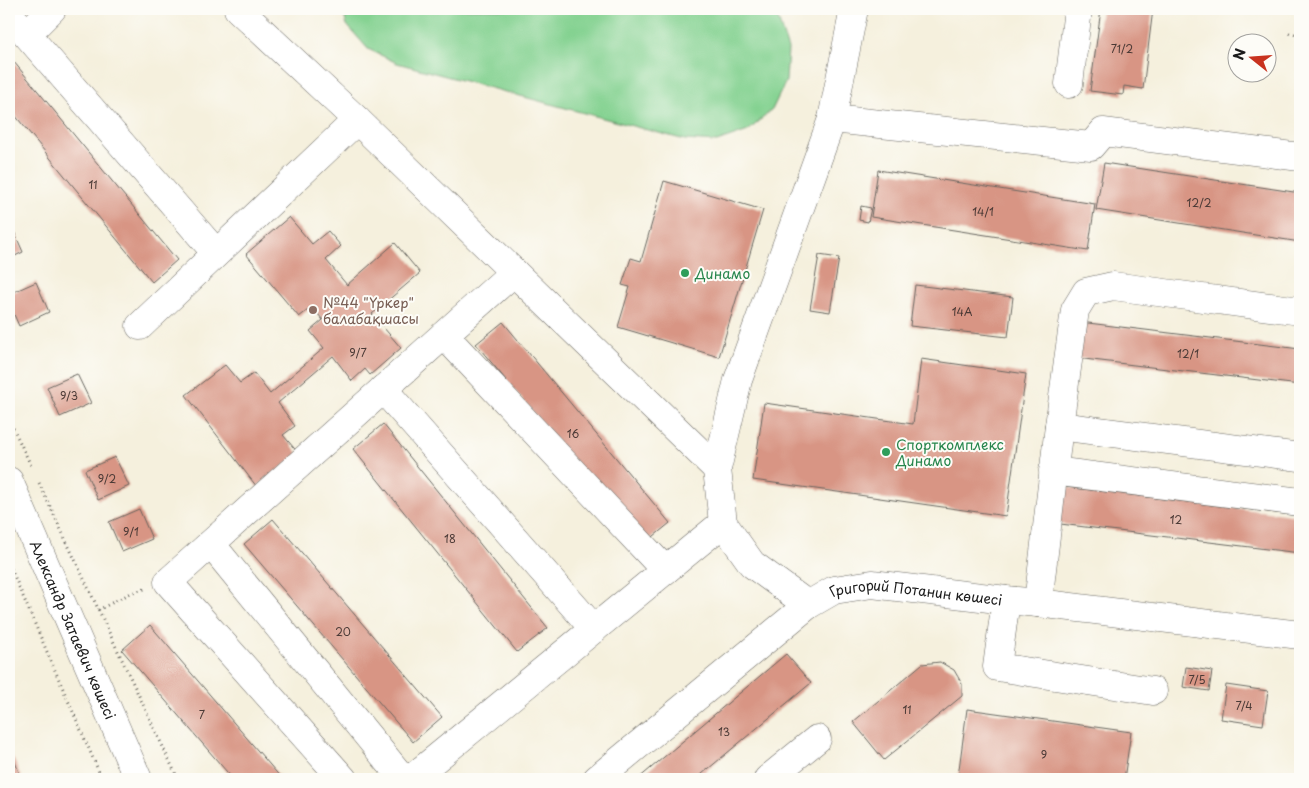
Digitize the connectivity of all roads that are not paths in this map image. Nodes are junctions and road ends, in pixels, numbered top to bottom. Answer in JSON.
{"nodes":[{"id":1,"x":52,"y":9,"type":"edge"},
{"id":2,"x":238,"y":9,"type":"edge"},
{"id":3,"x":854,"y":9,"type":"edge"},
{"id":4,"x":1078,"y":9,"type":"edge"},
{"id":5,"x":9,"y":14,"type":"edge"},
{"id":6,"x":27,"y":34,"type":"junction"},
{"id":7,"x":1069,"y":84,"type":"dead end"},
{"id":8,"x":832,"y":119,"type":"junction"},
{"id":9,"x":357,"y":120,"type":"junction"},
{"id":10,"x":1300,"y":157,"type":"edge"},
{"id":11,"x":216,"y":253,"type":"junction"},
{"id":12,"x":514,"y":272,"type":"junction"},
{"id":13,"x":1300,"y":311,"type":"edge"},
{"id":14,"x":140,"y":326,"type":"dead end"},
{"id":15,"x":444,"y":335,"type":"junction"},
{"id":16,"x":383,"y":389,"type":"junction"},
{"id":17,"x":1058,"y":426,"type":"junction"},
{"id":18,"x":1300,"y":457,"type":"edge"},
{"id":19,"x":717,"y":469,"type":"junction"},
{"id":20,"x":1053,"y":471,"type":"junction"},
{"id":21,"x":9,"y":481,"type":"edge"},
{"id":22,"x":1300,"y":502,"type":"edge"},
{"id":23,"x":723,"y":523,"type":"junction"},
{"id":24,"x":211,"y":544,"type":"junction"},
{"id":25,"x":665,"y":570,"type":"junction"},
{"id":26,"x":1006,"y":600,"type":"junction"},
{"id":27,"x":1038,"y":603,"type":"junction"},
{"id":28,"x":808,"y":605,"type":"junction"},
{"id":29,"x":594,"y":629,"type":"junction"},
{"id":30,"x":1300,"y":636,"type":"edge"},
{"id":31,"x":1153,"y":691,"type":"dead end"},
{"id":32,"x":817,"y":739,"type":"dead end"},
{"id":33,"x":138,"y":779,"type":"edge"},
{"id":34,"x":343,"y":779,"type":"edge"},
{"id":35,"x":403,"y":779,"type":"edge"},
{"id":36,"x":411,"y":779,"type":"edge"},
{"id":37,"x":597,"y":779,"type":"edge"},
{"id":38,"x":768,"y":779,"type":"edge"}],
"edges":[{"from":1,"to":6,"type":"street"},
{"from":2,"to":9,"type":"street"},
{"from":3,"to":8,"type":"street"},
{"from":4,"to":7,"type":"street"},
{"from":5,"to":6,"type":"street"},
{"from":6,"to":11,"type":"street"},
{"from":8,"to":10,"type":"street"},
{"from":8,"to":19,"type":"street"},
{"from":9,"to":11,"type":"street"},
{"from":9,"to":12,"type":"street"},
{"from":11,"to":14,"type":"street"},
{"from":12,"to":15,"type":"street"},
{"from":12,"to":19,"type":"street"},
{"from":13,"to":17,"type":"street"},
{"from":15,"to":16,"type":"street"},
{"from":15,"to":25,"type":"street"},
{"from":16,"to":24,"type":"street"},
{"from":16,"to":29,"type":"street"},
{"from":17,"to":18,"type":"street"},
{"from":17,"to":20,"type":"street"},
{"from":19,"to":23,"type":"street"},
{"from":20,"to":22,"type":"street"},
{"from":20,"to":27,"type":"street"},
{"from":21,"to":33,"type":"street","name":"Александр Затаевич көшесі"},
{"from":23,"to":25,"type":"street"},
{"from":23,"to":28,"type":"street"},
{"from":24,"to":34,"type":"street"},
{"from":24,"to":35,"type":"street"},
{"from":25,"to":29,"type":"street"},
{"from":26,"to":27,"type":"street","name":"Григорий Потанин көшесі"},
{"from":26,"to":28,"type":"street","name":"Григорий Потанин көшесі"},
{"from":26,"to":31,"type":"street"},
{"from":27,"to":30,"type":"street","name":"Григорий Потанин көшесі"},
{"from":28,"to":37,"type":"street","name":"Григорий Потанин көшесі"},
{"from":29,"to":36,"type":"street"},
{"from":32,"to":38,"type":"street"}]}
